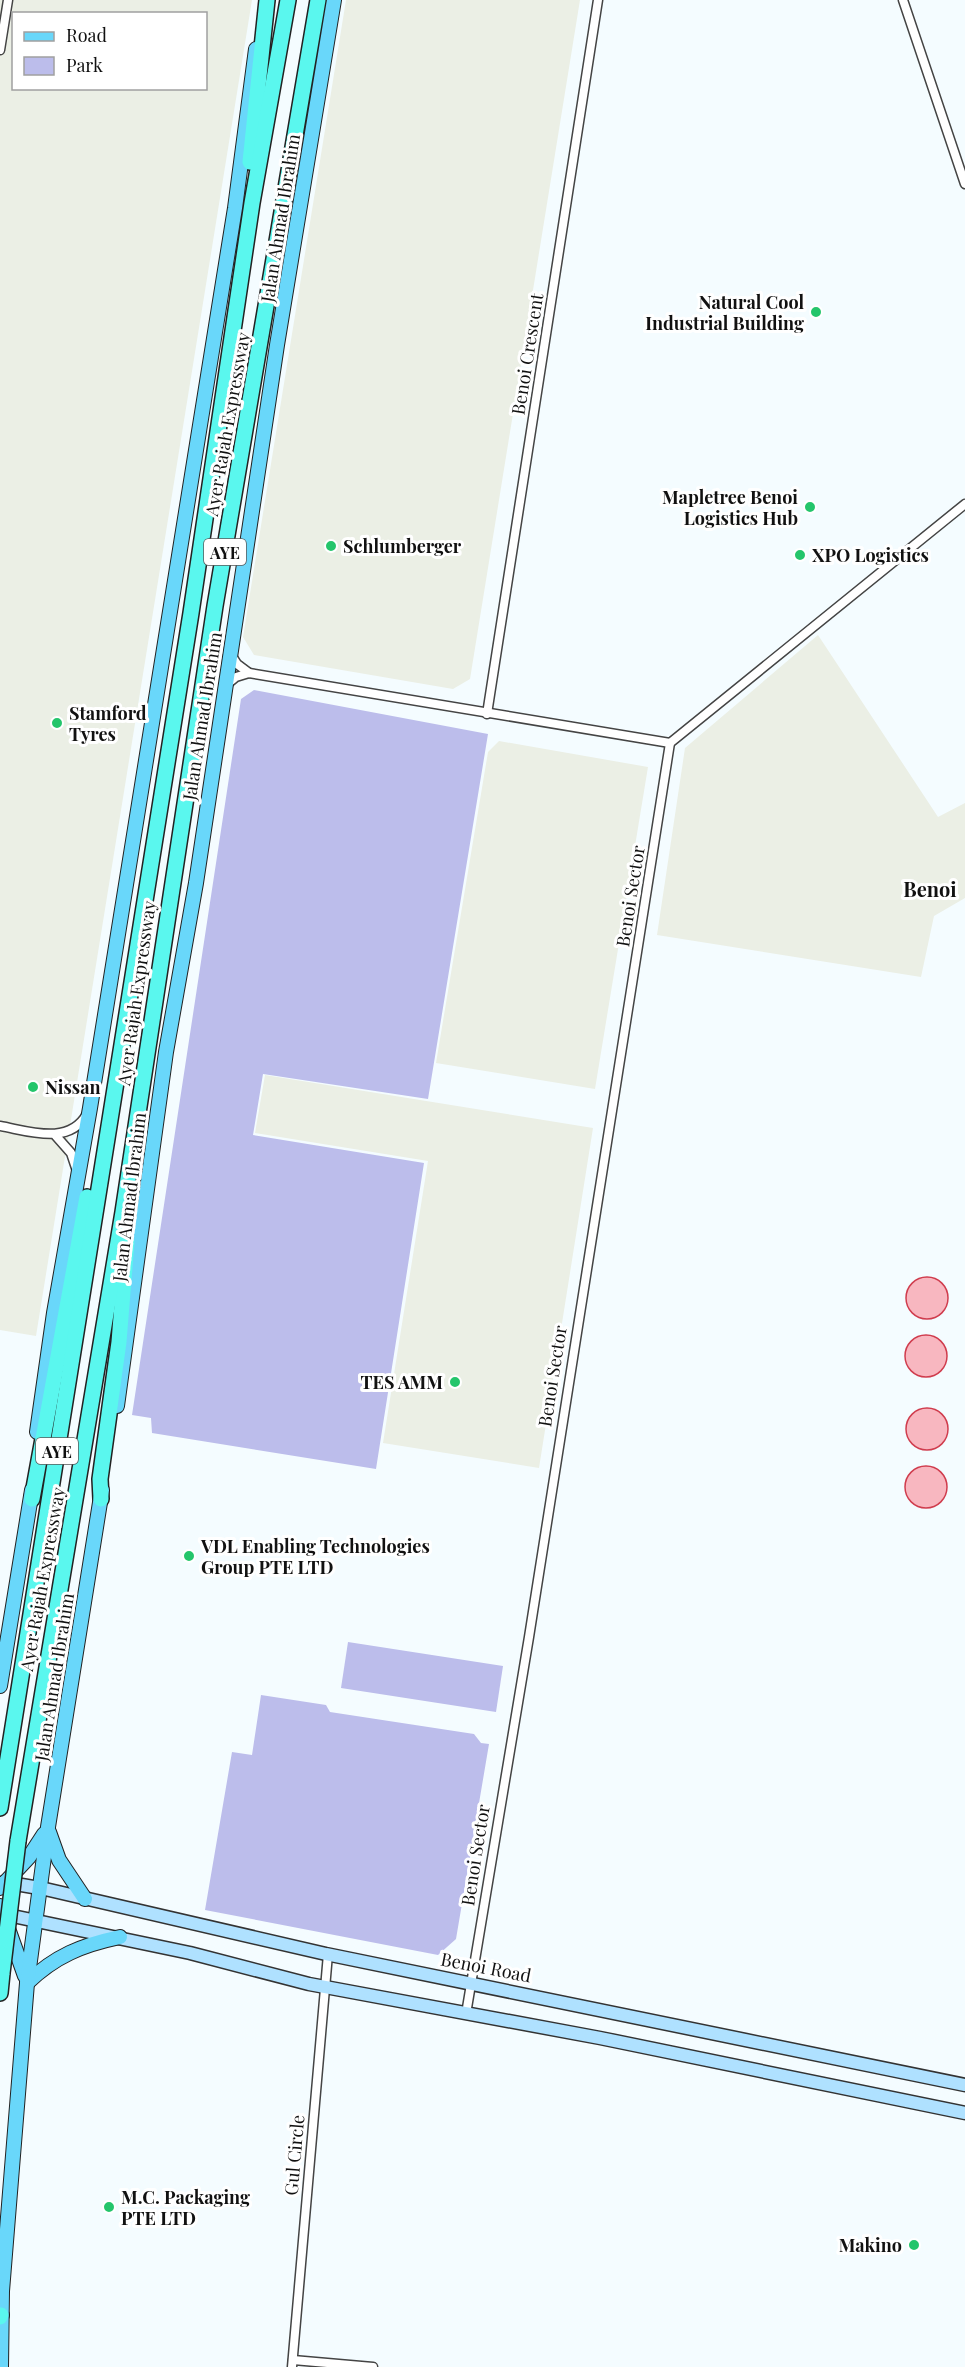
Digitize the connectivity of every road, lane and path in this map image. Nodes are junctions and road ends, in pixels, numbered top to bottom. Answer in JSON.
{"nodes":[{"id":1,"x":9,"y":0,"type":"edge"},
{"id":2,"x":267,"y":0,"type":"edge"},
{"id":3,"x":288,"y":0,"type":"edge"},
{"id":4,"x":318,"y":0,"type":"edge"},
{"id":5,"x":334,"y":0,"type":"edge"},
{"id":6,"x":598,"y":0,"type":"edge"},
{"id":7,"x":903,"y":0,"type":"edge"},
{"id":8,"x":0,"y":50,"type":"edge"},
{"id":9,"x":965,"y":184,"type":"edge"},
{"id":10,"x":252,"y":203,"type":"junction"},
{"id":11,"x":965,"y":504,"type":"edge"},
{"id":12,"x":230,"y":653,"type":"junction"},
{"id":13,"x":249,"y":674,"type":"junction"},
{"id":14,"x":225,"y":686,"type":"junction"},
{"id":15,"x":487,"y":714,"type":"junction"},
{"id":16,"x":670,"y":743,"type":"junction"},
{"id":17,"x":114,"y":1095,"type":"junction"},
{"id":18,"x":90,"y":1108,"type":"junction"},
{"id":19,"x":0,"y":1126,"type":"edge"},
{"id":20,"x":56,"y":1136,"type":"junction"},
{"id":21,"x":78,"y":1175,"type":"junction"},
{"id":22,"x":123,"y":1212,"type":"junction"},
{"id":23,"x":32,"y":1499,"type":"junction"},
{"id":24,"x":101,"y":1499,"type":"junction"},
{"id":25,"x":0,"y":1686,"type":"edge"},
{"id":26,"x":0,"y":1808,"type":"edge"},
{"id":27,"x":48,"y":1827,"type":"junction"},
{"id":28,"x":39,"y":1888,"type":"junction"},
{"id":29,"x":4,"y":1897,"type":"edge"},
{"id":30,"x":85,"y":1899,"type":"junction"},
{"id":31,"x":35,"y":1919,"type":"junction"},
{"id":32,"x":120,"y":1937,"type":"junction"},
{"id":33,"x":328,"y":1954,"type":"junction"},
{"id":34,"x":27,"y":1983,"type":"junction"},
{"id":35,"x":471,"y":1983,"type":"junction"},
{"id":36,"x":325,"y":1987,"type":"junction"},
{"id":37,"x":0,"y":1993,"type":"edge"},
{"id":38,"x":466,"y":2014,"type":"junction"},
{"id":39,"x":965,"y":2085,"type":"edge"},
{"id":40,"x":965,"y":2112,"type":"edge"},
{"id":41,"x":1,"y":2316,"type":"edge"},
{"id":42,"x":293,"y":2363,"type":"edge"},
{"id":43,"x":1,"y":2367,"type":"edge"},
{"id":44,"x":373,"y":2367,"type":"edge"}],
"edges":[{"from":1,"to":8,"type":"street"},
{"from":2,"to":10,"type":"highway"},
{"from":2,"to":18,"type":"main road"},
{"from":3,"to":10,"type":"highway","name":"Ayer Rajah Expressway","number":"AYE"},
{"from":4,"to":22,"type":"highway","name":"Ayer Rajah Expressway","number":"AYE"},
{"from":5,"to":12,"type":"main road","name":"Jalan Ahmad Ibrahim"},
{"from":6,"to":15,"type":"street","name":"Benoi Crescent"},
{"from":7,"to":9,"type":"street"},
{"from":10,"to":17,"type":"highway","name":"Ayer Rajah Expressway","number":"AYE"},
{"from":11,"to":16,"type":"street"},
{"from":12,"to":13,"type":"street"},
{"from":12,"to":14,"type":"main road","name":"Jalan Ahmad Ibrahim"},
{"from":13,"to":14,"type":"street"},
{"from":13,"to":15,"type":"street"},
{"from":14,"to":24,"type":"main road","name":"Jalan Ahmad Ibrahim"},
{"from":15,"to":16,"type":"street"},
{"from":16,"to":35,"type":"street","name":"Benoi Sector"},
{"from":17,"to":23,"type":"highway"},
{"from":17,"to":26,"type":"highway","name":"Ayer Rajah Expressway","number":"AYE"},
{"from":18,"to":20,"type":"street"},
{"from":18,"to":21,"type":"main road"},
{"from":19,"to":20,"type":"street"},
{"from":20,"to":21,"type":"street"},
{"from":21,"to":23,"type":"main road"},
{"from":22,"to":24,"type":"highway"},
{"from":22,"to":37,"type":"highway","name":"Ayer Rajah Expressway","number":"AYE","bridge":true},
{"from":23,"to":25,"type":"main road"},
{"from":24,"to":27,"type":"main road","name":"Jalan Ahmad Ibrahim"},
{"from":27,"to":28,"type":"main road","name":"Jalan Ahmad Ibrahim"},
{"from":27,"to":29,"type":"main road"},
{"from":27,"to":30,"type":"main road"},
{"from":28,"to":29,"type":"main road","name":"Benoi Road"},
{"from":28,"to":30,"type":"main road","name":"Benoi Road"},
{"from":28,"to":31,"type":"main road","name":"Jalan Ahmad Ibrahim"},
{"from":29,"to":31,"type":"main road"},
{"from":29,"to":34,"type":"main road"},
{"from":30,"to":33,"type":"main road","name":"Benoi Road"},
{"from":31,"to":32,"type":"main road"},
{"from":31,"to":34,"type":"main road","name":"Jalan Ahmad Ibrahim"},
{"from":32,"to":34,"type":"main road"},
{"from":32,"to":36,"type":"main road"},
{"from":33,"to":35,"type":"main road","name":"Benoi Road"},
{"from":33,"to":36,"type":"street","name":"Gul Circle"},
{"from":34,"to":41,"type":"main road","name":"Jalan Ahmad Ibrahim"},
{"from":35,"to":38,"type":"street","name":"Benoi Sector"},
{"from":35,"to":39,"type":"main road","name":"Benoi Road"},
{"from":36,"to":38,"type":"main road"},
{"from":36,"to":42,"type":"street","name":"Gul Circle"},
{"from":38,"to":40,"type":"main road"},
{"from":41,"to":43,"type":"main road","name":"Jalan Ahmad Ibrahim"},
{"from":42,"to":44,"type":"street","name":"Gul Circle"}]}
